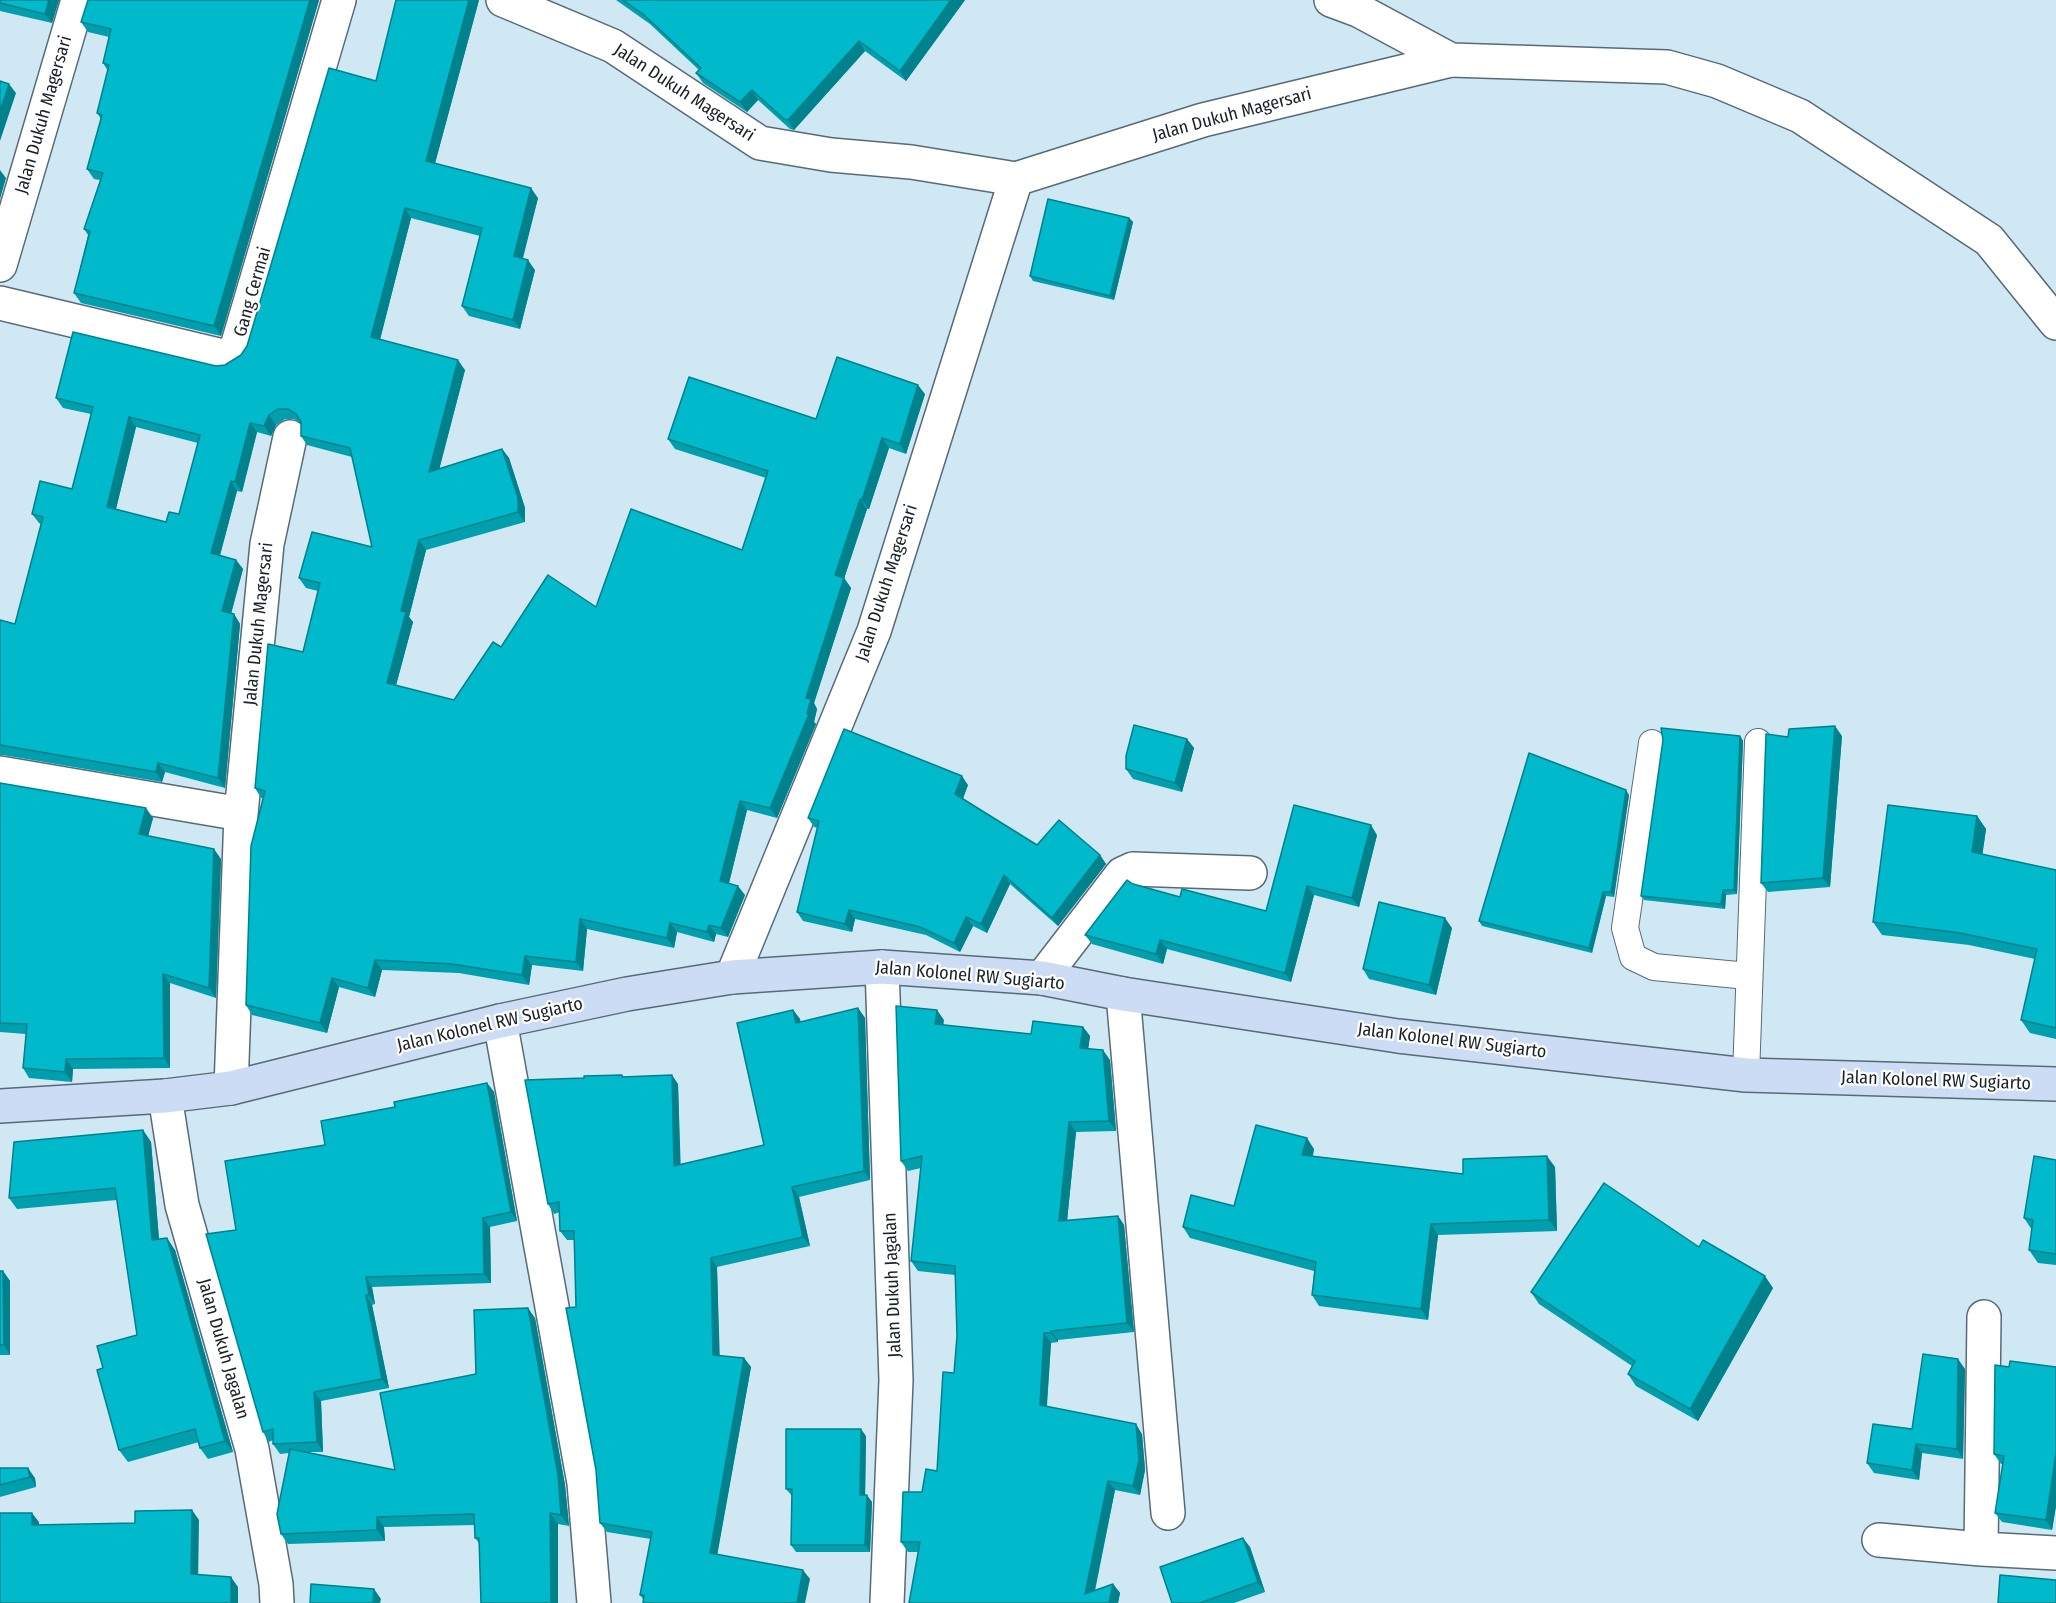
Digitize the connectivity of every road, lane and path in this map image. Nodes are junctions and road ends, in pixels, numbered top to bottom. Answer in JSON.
{"nodes":[{"id":1,"x":78,"y":0,"type":"edge"},
{"id":2,"x":339,"y":0,"type":"edge"},
{"id":3,"x":503,"y":0,"type":"edge"},
{"id":4,"x":1331,"y":0,"type":"edge"},
{"id":5,"x":1451,"y":60,"type":"junction"},
{"id":6,"x":1016,"y":178,"type":"junction"},
{"id":7,"x":0,"y":265,"type":"edge"},
{"id":8,"x":0,"y":303,"type":"edge"},
{"id":9,"x":2056,"y":323,"type":"edge"},
{"id":10,"x":290,"y":437,"type":"dead end"},
{"id":11,"x":1758,"y":742,"type":"dead end"},
{"id":12,"x":1652,"y":743,"type":"dead end"},
{"id":13,"x":0,"y":772,"type":"edge"},
{"id":14,"x":241,"y":814,"type":"junction"},
{"id":15,"x":1250,"y":873,"type":"dead end"},
{"id":16,"x":882,"y":967,"type":"junction"},
{"id":17,"x":1748,"y":976,"type":"junction"},
{"id":18,"x":732,"y":977,"type":"junction"},
{"id":19,"x":1042,"y":978,"type":"junction"},
{"id":20,"x":1123,"y":994,"type":"junction"},
{"id":21,"x":500,"y":1021,"type":"junction"},
{"id":22,"x":1746,"y":1075,"type":"junction"},
{"id":23,"x":2056,"y":1084,"type":"edge"},
{"id":24,"x":231,"y":1088,"type":"junction"},
{"id":25,"x":165,"y":1096,"type":"junction"},
{"id":26,"x":0,"y":1106,"type":"edge"},
{"id":27,"x":1984,"y":1317,"type":"dead end"},
{"id":28,"x":1168,"y":1513,"type":"dead end"},
{"id":29,"x":1879,"y":1540,"type":"dead end"},
{"id":30,"x":1981,"y":1549,"type":"junction"},
{"id":31,"x":2056,"y":1553,"type":"edge"},
{"id":32,"x":277,"y":1603,"type":"edge"},
{"id":33,"x":594,"y":1603,"type":"edge"},
{"id":34,"x":887,"y":1603,"type":"edge"}],
"edges":[{"from":1,"to":7,"type":"street","name":"Jalan Dukuh Magersari"},
{"from":2,"to":8,"type":"street","name":"Gang Cermai"},
{"from":3,"to":6,"type":"street","name":"Jalan Dukuh Magersari"},
{"from":4,"to":5,"type":"street"},
{"from":5,"to":6,"type":"street","name":"Jalan Dukuh Magersari"},
{"from":5,"to":9,"type":"street"},
{"from":6,"to":18,"type":"street","name":"Jalan Dukuh Magersari"},
{"from":10,"to":14,"type":"street","name":"Jalan Dukuh Magersari"},
{"from":11,"to":17,"type":"lane"},
{"from":12,"to":17,"type":"lane"},
{"from":13,"to":14,"type":"street"},
{"from":14,"to":24,"type":"street","name":"Jalan Dukuh Magersari"},
{"from":15,"to":19,"type":"street"},
{"from":16,"to":18,"type":"main road","name":"Jalan Kolonel RW Sugiarto"},
{"from":16,"to":19,"type":"main road","name":"Jalan Kolonel RW Sugiarto"},
{"from":16,"to":34,"type":"street","name":"Jalan Dukuh Jagalan"},
{"from":17,"to":22,"type":"lane"},
{"from":18,"to":21,"type":"main road","name":"Jalan Kolonel RW Sugiarto"},
{"from":19,"to":20,"type":"main road","name":"Jalan Kolonel RW Sugiarto"},
{"from":20,"to":22,"type":"main road","name":"Jalan Kolonel RW Sugiarto"},
{"from":20,"to":28,"type":"street"},
{"from":21,"to":24,"type":"main road","name":"Jalan Kolonel RW Sugiarto"},
{"from":21,"to":33,"type":"street"},
{"from":22,"to":23,"type":"main road","name":"Jalan Kolonel RW Sugiarto"},
{"from":24,"to":25,"type":"main road","name":"Jalan Kolonel RW Sugiarto"},
{"from":25,"to":26,"type":"main road","name":"Jalan Kolonel RW Sugiarto"},
{"from":25,"to":32,"type":"street","name":"Jalan Dukuh Jagalan"},
{"from":27,"to":30,"type":"street"},
{"from":29,"to":30,"type":"street"},
{"from":30,"to":31,"type":"street"}]}
